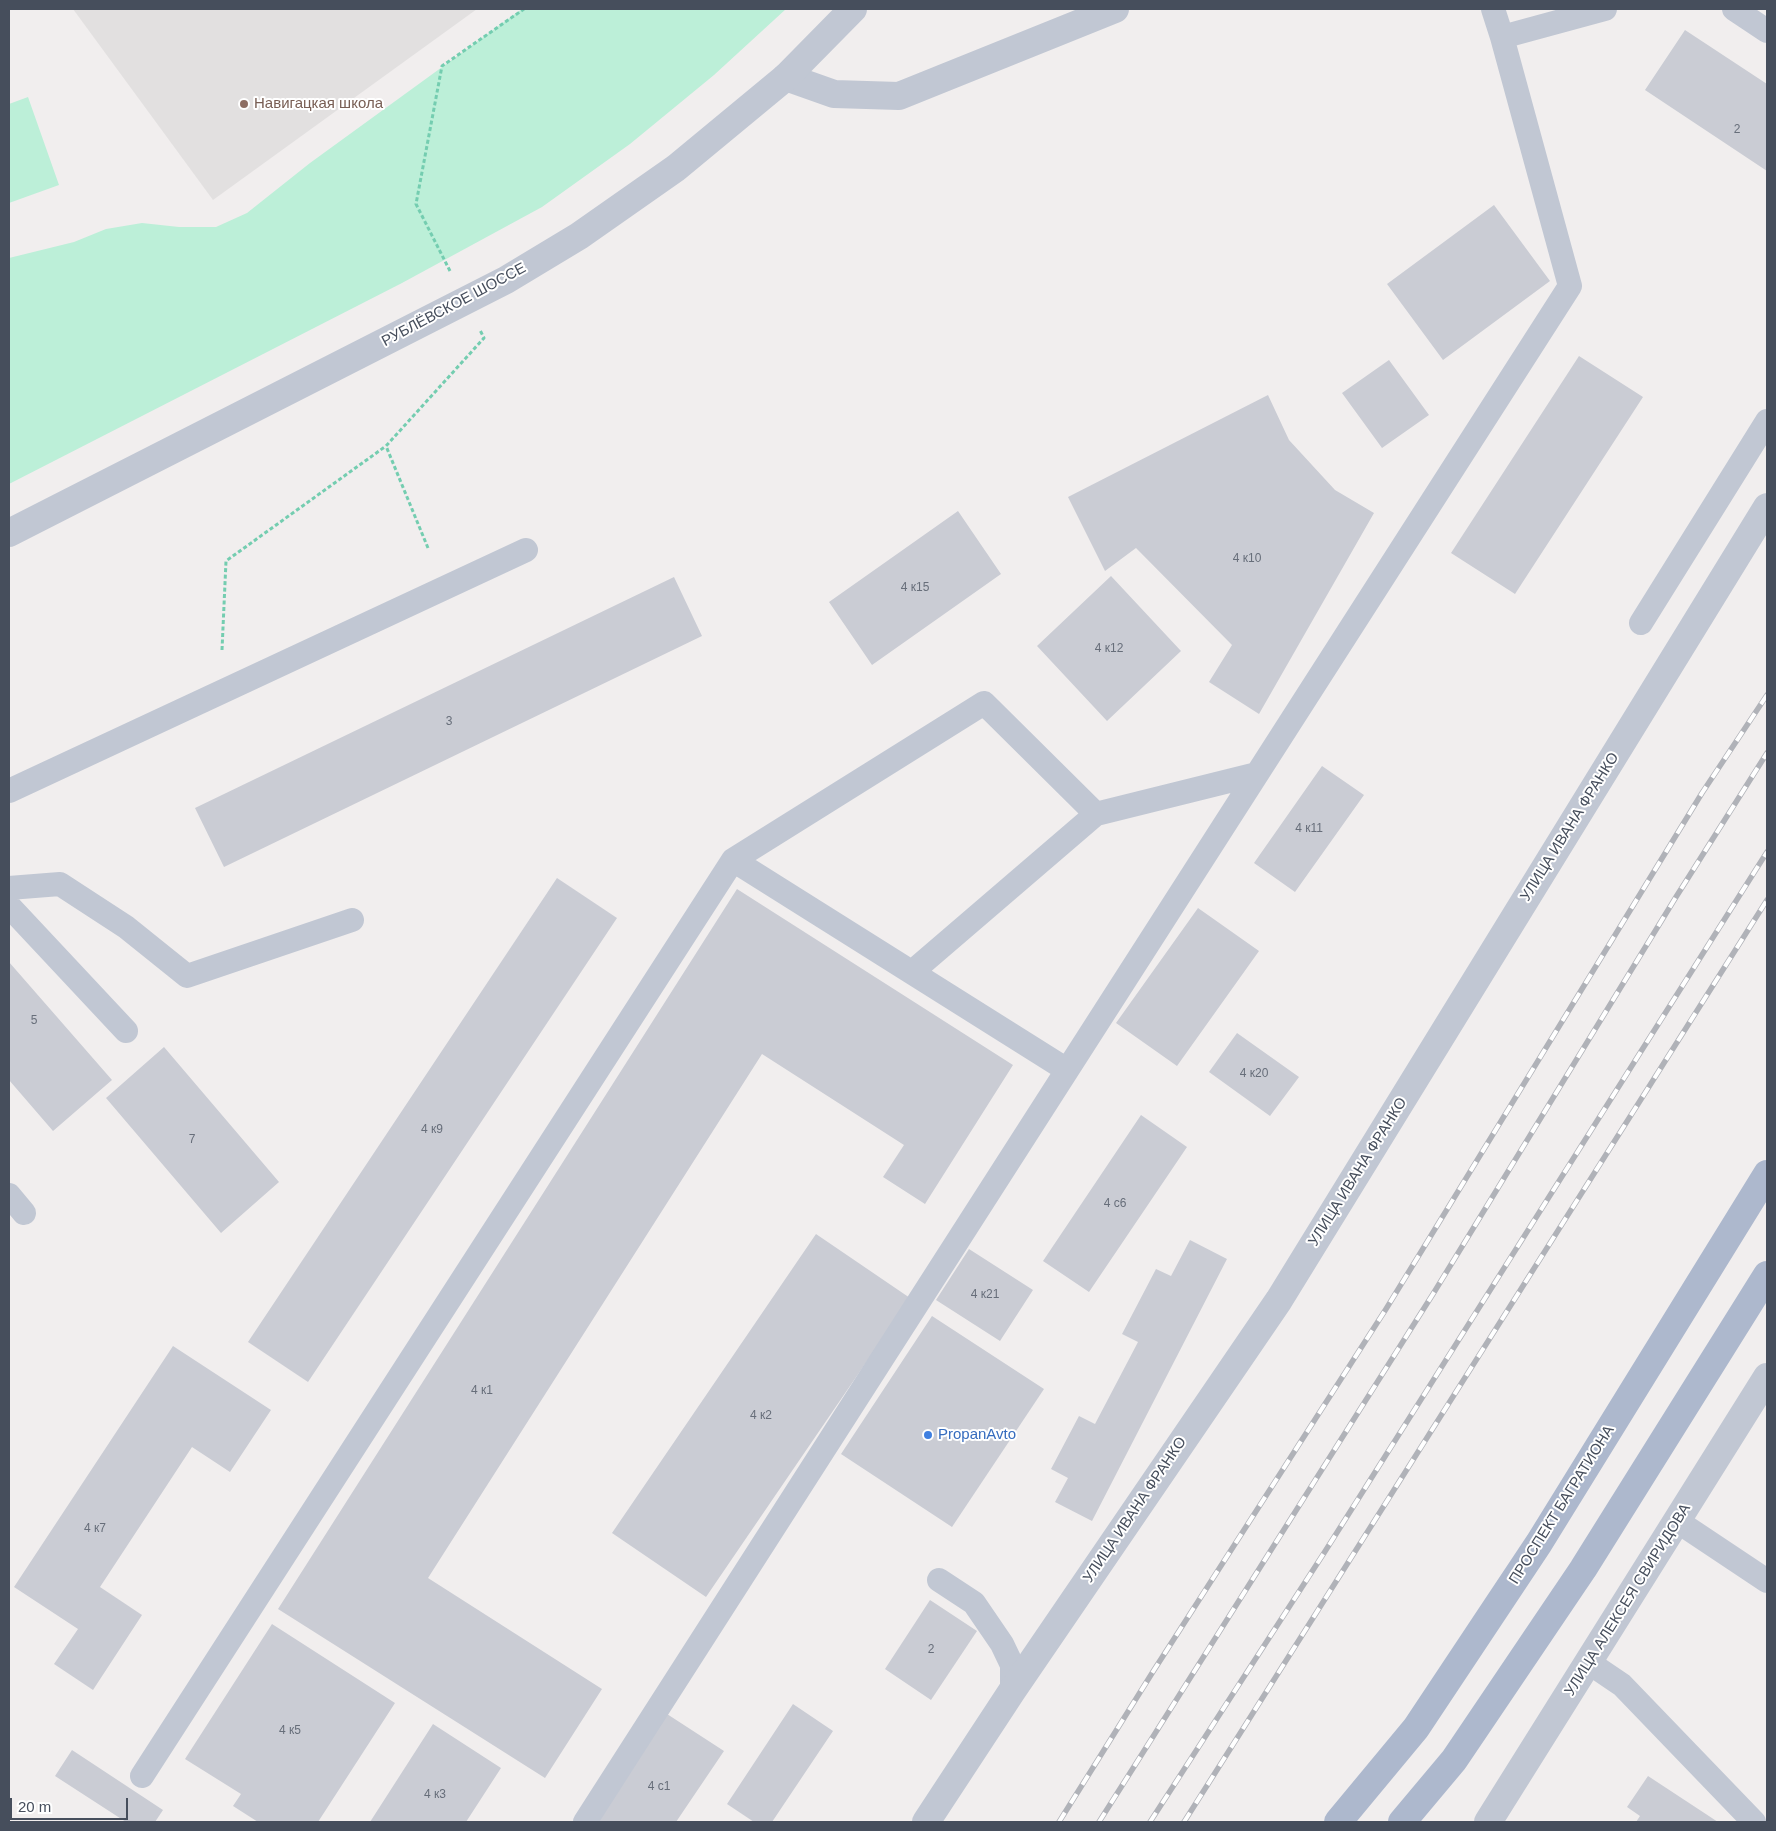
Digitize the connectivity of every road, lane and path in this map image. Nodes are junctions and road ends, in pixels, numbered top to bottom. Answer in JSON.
{"nodes":[{"id":1,"x":524,"y":9,"type":"edge"},
{"id":2,"x":853,"y":9,"type":"edge"},
{"id":3,"x":1115,"y":9,"type":"edge"},
{"id":4,"x":1493,"y":9,"type":"edge"},
{"id":5,"x":1605,"y":9,"type":"edge"},
{"id":6,"x":1734,"y":9,"type":"edge"},
{"id":7,"x":1767,"y":31,"type":"edge"},
{"id":8,"x":1502,"y":37,"type":"junction"},
{"id":9,"x":786,"y":77,"type":"junction"},
{"id":10,"x":465,"y":300,"type":"junction"},
{"id":11,"x":1767,"y":421,"type":"edge"},
{"id":12,"x":386,"y":446,"type":"junction"},
{"id":13,"x":1767,"y":507,"type":"edge"},
{"id":14,"x":9,"y":533,"type":"edge"},
{"id":15,"x":428,"y":548,"type":"dead end"},
{"id":16,"x":526,"y":550,"type":"dead end"},
{"id":17,"x":1641,"y":623,"type":"dead end"},
{"id":18,"x":222,"y":650,"type":"dead end"},
{"id":19,"x":1257,"y":774,"type":"junction"},
{"id":20,"x":9,"y":791,"type":"edge"},
{"id":21,"x":1096,"y":814,"type":"junction"},
{"id":22,"x":733,"y":860,"type":"junction"},
{"id":23,"x":9,"y":888,"type":"edge"},
{"id":24,"x":9,"y":906,"type":"edge"},
{"id":25,"x":352,"y":920,"type":"dead end"},
{"id":26,"x":912,"y":972,"type":"junction"},
{"id":27,"x":126,"y":1031,"type":"dead end"},
{"id":28,"x":1067,"y":1070,"type":"junction"},
{"id":29,"x":1767,"y":1174,"type":"edge"},
{"id":30,"x":9,"y":1195,"type":"edge"},
{"id":31,"x":24,"y":1213,"type":"dead end"},
{"id":32,"x":1767,"y":1275,"type":"edge"},
{"id":33,"x":1767,"y":1377,"type":"edge"},
{"id":34,"x":1677,"y":1521,"type":"junction"},
{"id":35,"x":939,"y":1580,"type":"dead end"},
{"id":36,"x":1767,"y":1581,"type":"edge"},
{"id":37,"x":1588,"y":1662,"type":"junction"},
{"id":38,"x":1012,"y":1691,"type":"junction"},
{"id":39,"x":142,"y":1776,"type":"dead end"},
{"id":40,"x":585,"y":1822,"type":"edge"},
{"id":41,"x":926,"y":1822,"type":"edge"},
{"id":42,"x":1338,"y":1822,"type":"edge"},
{"id":43,"x":1402,"y":1822,"type":"edge"},
{"id":44,"x":1488,"y":1822,"type":"edge"},
{"id":45,"x":1754,"y":1822,"type":"edge"}],
"edges":[{"from":1,"to":10,"type":"path"},
{"from":2,"to":9,"type":"street","name":"РУБЛЁВСКОЕ ШОССЕ"},
{"from":3,"to":9,"type":"street"},
{"from":4,"to":8,"type":"lane"},
{"from":5,"to":8,"type":"lane"},
{"from":6,"to":7,"type":"lane"},
{"from":8,"to":19,"type":"lane"},
{"from":9,"to":10,"type":"street","name":"РУБЛЁВСКОЕ ШОССЕ"},
{"from":10,"to":12,"type":"path"},
{"from":10,"to":14,"type":"street","name":"РУБЛЁВСКОЕ ШОССЕ"},
{"from":11,"to":17,"type":"lane"},
{"from":12,"to":15,"type":"path"},
{"from":12,"to":18,"type":"path"},
{"from":13,"to":38,"type":"street","name":"УЛИЦА ИВАНА ФРАНКО"},
{"from":16,"to":20,"type":"lane"},
{"from":19,"to":21,"type":"lane"},
{"from":19,"to":28,"type":"lane"},
{"from":21,"to":22,"type":"lane"},
{"from":21,"to":26,"type":"lane"},
{"from":22,"to":26,"type":"lane"},
{"from":22,"to":39,"type":"lane"},
{"from":23,"to":25,"type":"lane"},
{"from":24,"to":27,"type":"lane"},
{"from":26,"to":28,"type":"lane"},
{"from":28,"to":40,"type":"lane"},
{"from":29,"to":42,"type":"main road","name":"ПРОСПЕКТ БАГРАТИОНА"},
{"from":30,"to":31,"type":"lane"},
{"from":32,"to":43,"type":"main road"},
{"from":33,"to":34,"type":"street","name":"УЛИЦА АЛЕКСЕЯ СВИРИДОВА"},
{"from":34,"to":36,"type":"lane"},
{"from":34,"to":37,"type":"street","name":"УЛИЦА АЛЕКСЕЯ СВИРИДОВА"},
{"from":35,"to":38,"type":"lane"},
{"from":37,"to":44,"type":"street","name":"УЛИЦА АЛЕКСЕЯ СВИРИДОВА"},
{"from":37,"to":45,"type":"lane"},
{"from":38,"to":41,"type":"street","name":"УЛИЦА ИВАНА ФРАНКО"}]}
